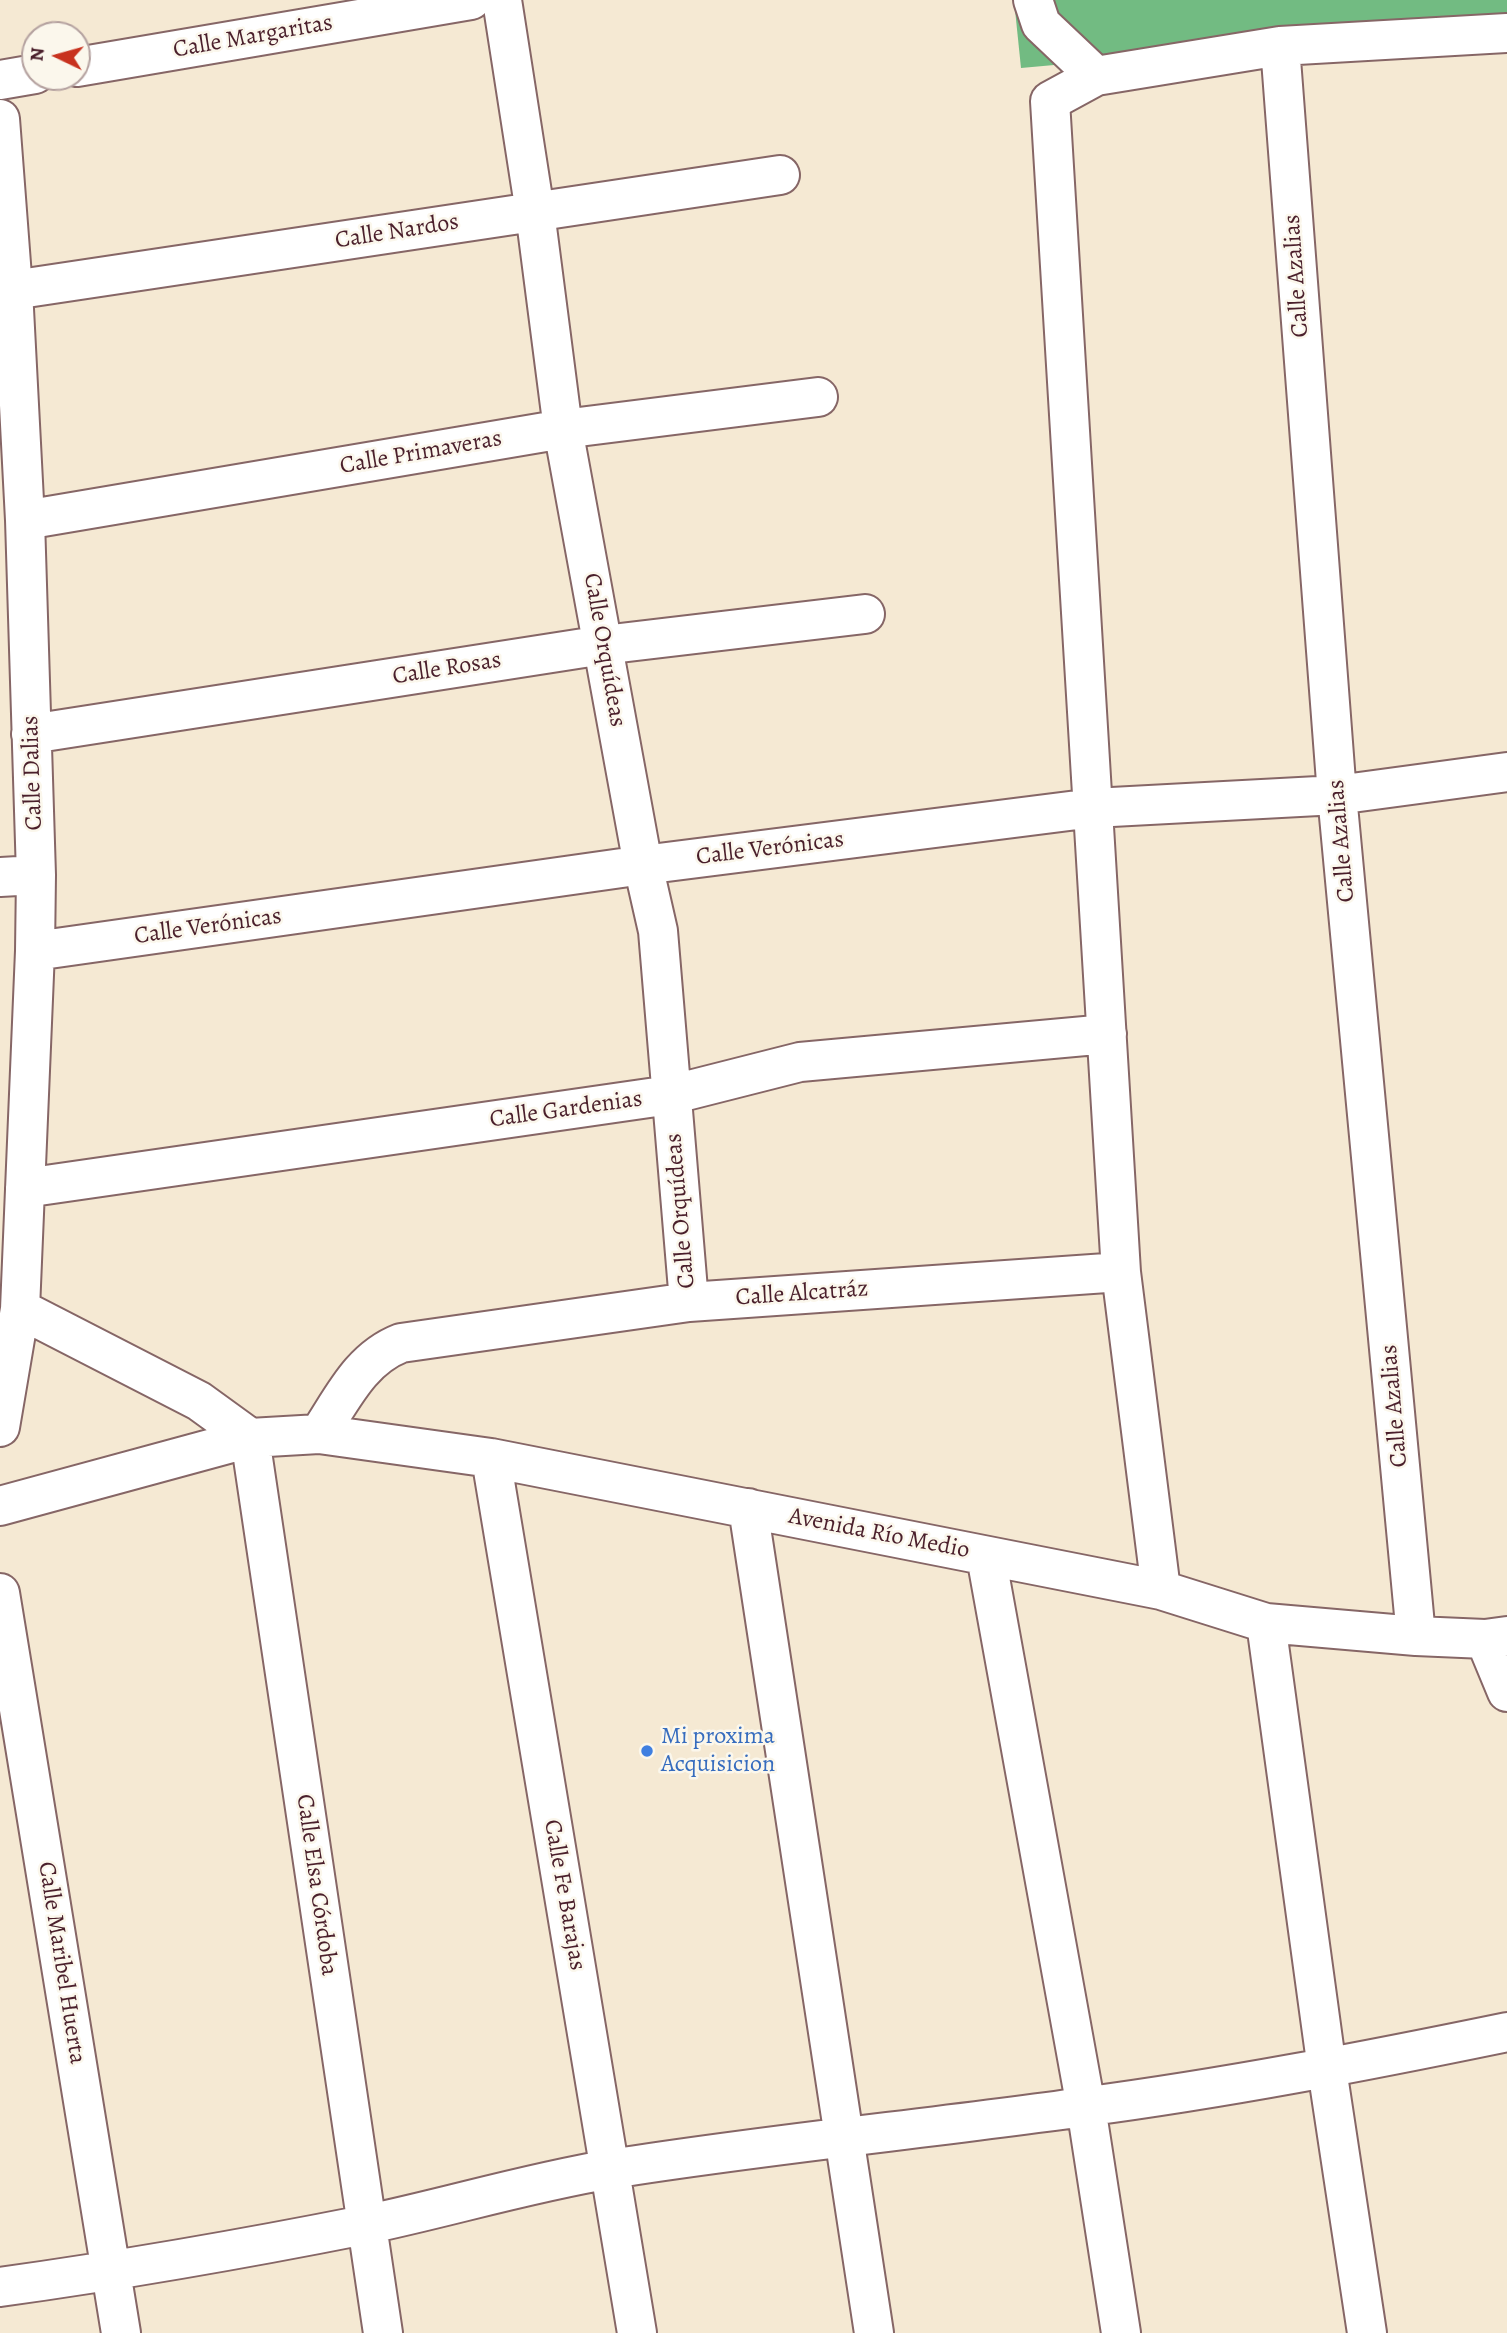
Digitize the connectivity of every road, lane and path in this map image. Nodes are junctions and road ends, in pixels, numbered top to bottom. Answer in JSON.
{"nodes":[{"id":1,"x":471,"y":0,"type":"edge"},
{"id":2,"x":502,"y":0,"type":"edge"},
{"id":3,"x":1033,"y":0,"type":"edge"},
{"id":4,"x":1507,"y":33,"type":"edge"},
{"id":5,"x":1280,"y":46,"type":"junction"},
{"id":6,"x":91,"y":65,"type":"edge"},
{"id":7,"x":21,"y":76,"type":"edge"},
{"id":8,"x":1096,"y":76,"type":"junction"},
{"id":9,"x":0,"y":80,"type":"edge"},
{"id":10,"x":0,"y":119,"type":"edge"},
{"id":11,"x":2,"y":172,"type":"edge"},
{"id":12,"x":780,"y":175,"type":"dead end"},
{"id":13,"x":535,"y":212,"type":"junction"},
{"id":14,"x":13,"y":290,"type":"junction"},
{"id":15,"x":818,"y":397,"type":"dead end"},
{"id":16,"x":563,"y":429,"type":"junction"},
{"id":17,"x":25,"y":520,"type":"junction"},
{"id":18,"x":864,"y":614,"type":"dead end"},
{"id":19,"x":603,"y":645,"type":"junction"},
{"id":20,"x":32,"y":734,"type":"junction"},
{"id":21,"x":1507,"y":772,"type":"edge"},
{"id":22,"x":1338,"y":794,"type":"junction"},
{"id":23,"x":1093,"y":808,"type":"junction"},
{"id":24,"x":643,"y":865,"type":"junction"},
{"id":25,"x":18,"y":876,"type":"edge"},
{"id":26,"x":35,"y":951,"type":"junction"},
{"id":27,"x":1107,"y":1034,"type":"junction"},
{"id":28,"x":670,"y":1095,"type":"junction"},
{"id":29,"x":25,"y":1188,"type":"junction"},
{"id":30,"x":1121,"y":1272,"type":"junction"},
{"id":31,"x":689,"y":1302,"type":"junction"},
{"id":32,"x":20,"y":1309,"type":"junction"},
{"id":33,"x":0,"y":1427,"type":"edge"},
{"id":34,"x":319,"y":1434,"type":"junction"},
{"id":35,"x":250,"y":1438,"type":"junction"},
{"id":36,"x":491,"y":1458,"type":"junction"},
{"id":37,"x":0,"y":1506,"type":"edge"},
{"id":38,"x":748,"y":1508,"type":"junction"},
{"id":39,"x":986,"y":1556,"type":"junction"},
{"id":40,"x":1161,"y":1590,"type":"junction"},
{"id":41,"x":0,"y":1593,"type":"edge"},
{"id":42,"x":1266,"y":1623,"type":"junction"},
{"id":43,"x":1416,"y":1636,"type":"junction"},
{"id":44,"x":1496,"y":1637,"type":"edge"},
{"id":45,"x":1507,"y":1692,"type":"edge"},
{"id":46,"x":1507,"y":2032,"type":"edge"},
{"id":47,"x":1327,"y":2069,"type":"junction"},
{"id":48,"x":1086,"y":2107,"type":"junction"},
{"id":49,"x":843,"y":2137,"type":"junction"},
{"id":50,"x":611,"y":2169,"type":"junction"},
{"id":51,"x":366,"y":2224,"type":"junction"},
{"id":52,"x":111,"y":2272,"type":"junction"},
{"id":53,"x":0,"y":2287,"type":"edge"},
{"id":54,"x":121,"y":2333,"type":"edge"},
{"id":55,"x":383,"y":2333,"type":"edge"},
{"id":56,"x":637,"y":2333,"type":"edge"},
{"id":57,"x":874,"y":2333,"type":"edge"},
{"id":58,"x":1121,"y":2333,"type":"edge"},
{"id":59,"x":1367,"y":2333,"type":"edge"}],
"edges":[{"from":1,"to":6,"type":"street","name":"Calle Margaritas"},
{"from":2,"to":13,"type":"street","name":"Calle Orquídeas"},
{"from":3,"to":8,"type":"street"},
{"from":4,"to":5,"type":"street"},
{"from":5,"to":8,"type":"street"},
{"from":5,"to":22,"type":"street","name":"Calle Azalias"},
{"from":7,"to":9,"type":"street"},
{"from":8,"to":23,"type":"street"},
{"from":10,"to":11,"type":"street","name":"Calle Dalias"},
{"from":11,"to":14,"type":"street","name":"Calle Dalias"},
{"from":12,"to":13,"type":"street","name":"Calle Nardos"},
{"from":13,"to":14,"type":"street","name":"Calle Nardos"},
{"from":13,"to":16,"type":"street","name":"Calle Orquídeas"},
{"from":14,"to":17,"type":"street","name":"Calle Dalias"},
{"from":15,"to":16,"type":"street","name":"Calle Primaveras"},
{"from":16,"to":17,"type":"street","name":"Calle Primaveras"},
{"from":16,"to":19,"type":"street","name":"Calle Orquídeas"},
{"from":17,"to":20,"type":"street","name":"Calle Dalias"},
{"from":18,"to":19,"type":"street","name":"Calle Rosas"},
{"from":19,"to":20,"type":"street","name":"Calle Rosas"},
{"from":19,"to":24,"type":"street","name":"Calle Orquídeas"},
{"from":20,"to":25,"type":"street","name":"Calle Dalias"},
{"from":21,"to":22,"type":"street","name":"Calle Verónicas"},
{"from":22,"to":23,"type":"street","name":"Calle Verónicas"},
{"from":22,"to":43,"type":"street","name":"Calle Azalias"},
{"from":23,"to":24,"type":"street","name":"Calle Verónicas"},
{"from":23,"to":27,"type":"street"},
{"from":24,"to":26,"type":"street","name":"Calle Verónicas"},
{"from":24,"to":28,"type":"street","name":"Calle Orquídeas"},
{"from":25,"to":26,"type":"street","name":"Calle Dalias"},
{"from":26,"to":29,"type":"street","name":"Calle Dalias"},
{"from":27,"to":28,"type":"street","name":"Calle Gardenias"},
{"from":27,"to":30,"type":"street"},
{"from":28,"to":29,"type":"street","name":"Calle Gardenias"},
{"from":28,"to":31,"type":"street","name":"Calle Orquídeas"},
{"from":29,"to":32,"type":"street","name":"Calle Dalias"},
{"from":30,"to":31,"type":"street","name":"Calle Alcatráz"},
{"from":30,"to":40,"type":"street"},
{"from":31,"to":34,"type":"street","name":"Calle Alcatráz"},
{"from":32,"to":33,"type":"street","name":"Calle Dalias"},
{"from":32,"to":35,"type":"street"},
{"from":34,"to":35,"type":"street","name":"Avenida Río Medio"},
{"from":34,"to":36,"type":"street","name":"Avenida Río Medio"},
{"from":35,"to":37,"type":"street","name":"Avenida Río Medio"},
{"from":35,"to":51,"type":"street","name":"Calle Elsa Córdoba"},
{"from":36,"to":38,"type":"street","name":"Avenida Río Medio"},
{"from":36,"to":50,"type":"street","name":"Calle Fe Barajas"},
{"from":38,"to":39,"type":"street","name":"Avenida Río Medio"},
{"from":38,"to":49,"type":"street"},
{"from":39,"to":40,"type":"street","name":"Avenida Río Medio"},
{"from":39,"to":48,"type":"street"},
{"from":40,"to":42,"type":"street","name":"Avenida Río Medio"},
{"from":41,"to":52,"type":"street","name":"Calle Maribel Huerta"},
{"from":42,"to":43,"type":"street","name":"Avenida Río Medio"},
{"from":42,"to":47,"type":"street"},
{"from":43,"to":44,"type":"street","name":"Avenida Río Medio"},
{"from":44,"to":45,"type":"street"},
{"from":46,"to":47,"type":"street"},
{"from":47,"to":48,"type":"street"},
{"from":47,"to":59,"type":"street"},
{"from":48,"to":49,"type":"street"},
{"from":48,"to":58,"type":"street"},
{"from":49,"to":50,"type":"street"},
{"from":49,"to":57,"type":"street"},
{"from":50,"to":51,"type":"street"},
{"from":50,"to":56,"type":"street","name":"Calle Fe Barajas"},
{"from":51,"to":52,"type":"street"},
{"from":51,"to":55,"type":"street","name":"Calle Elsa Córdoba"},
{"from":52,"to":53,"type":"street"},
{"from":52,"to":54,"type":"street","name":"Calle Maribel Huerta"}]}
